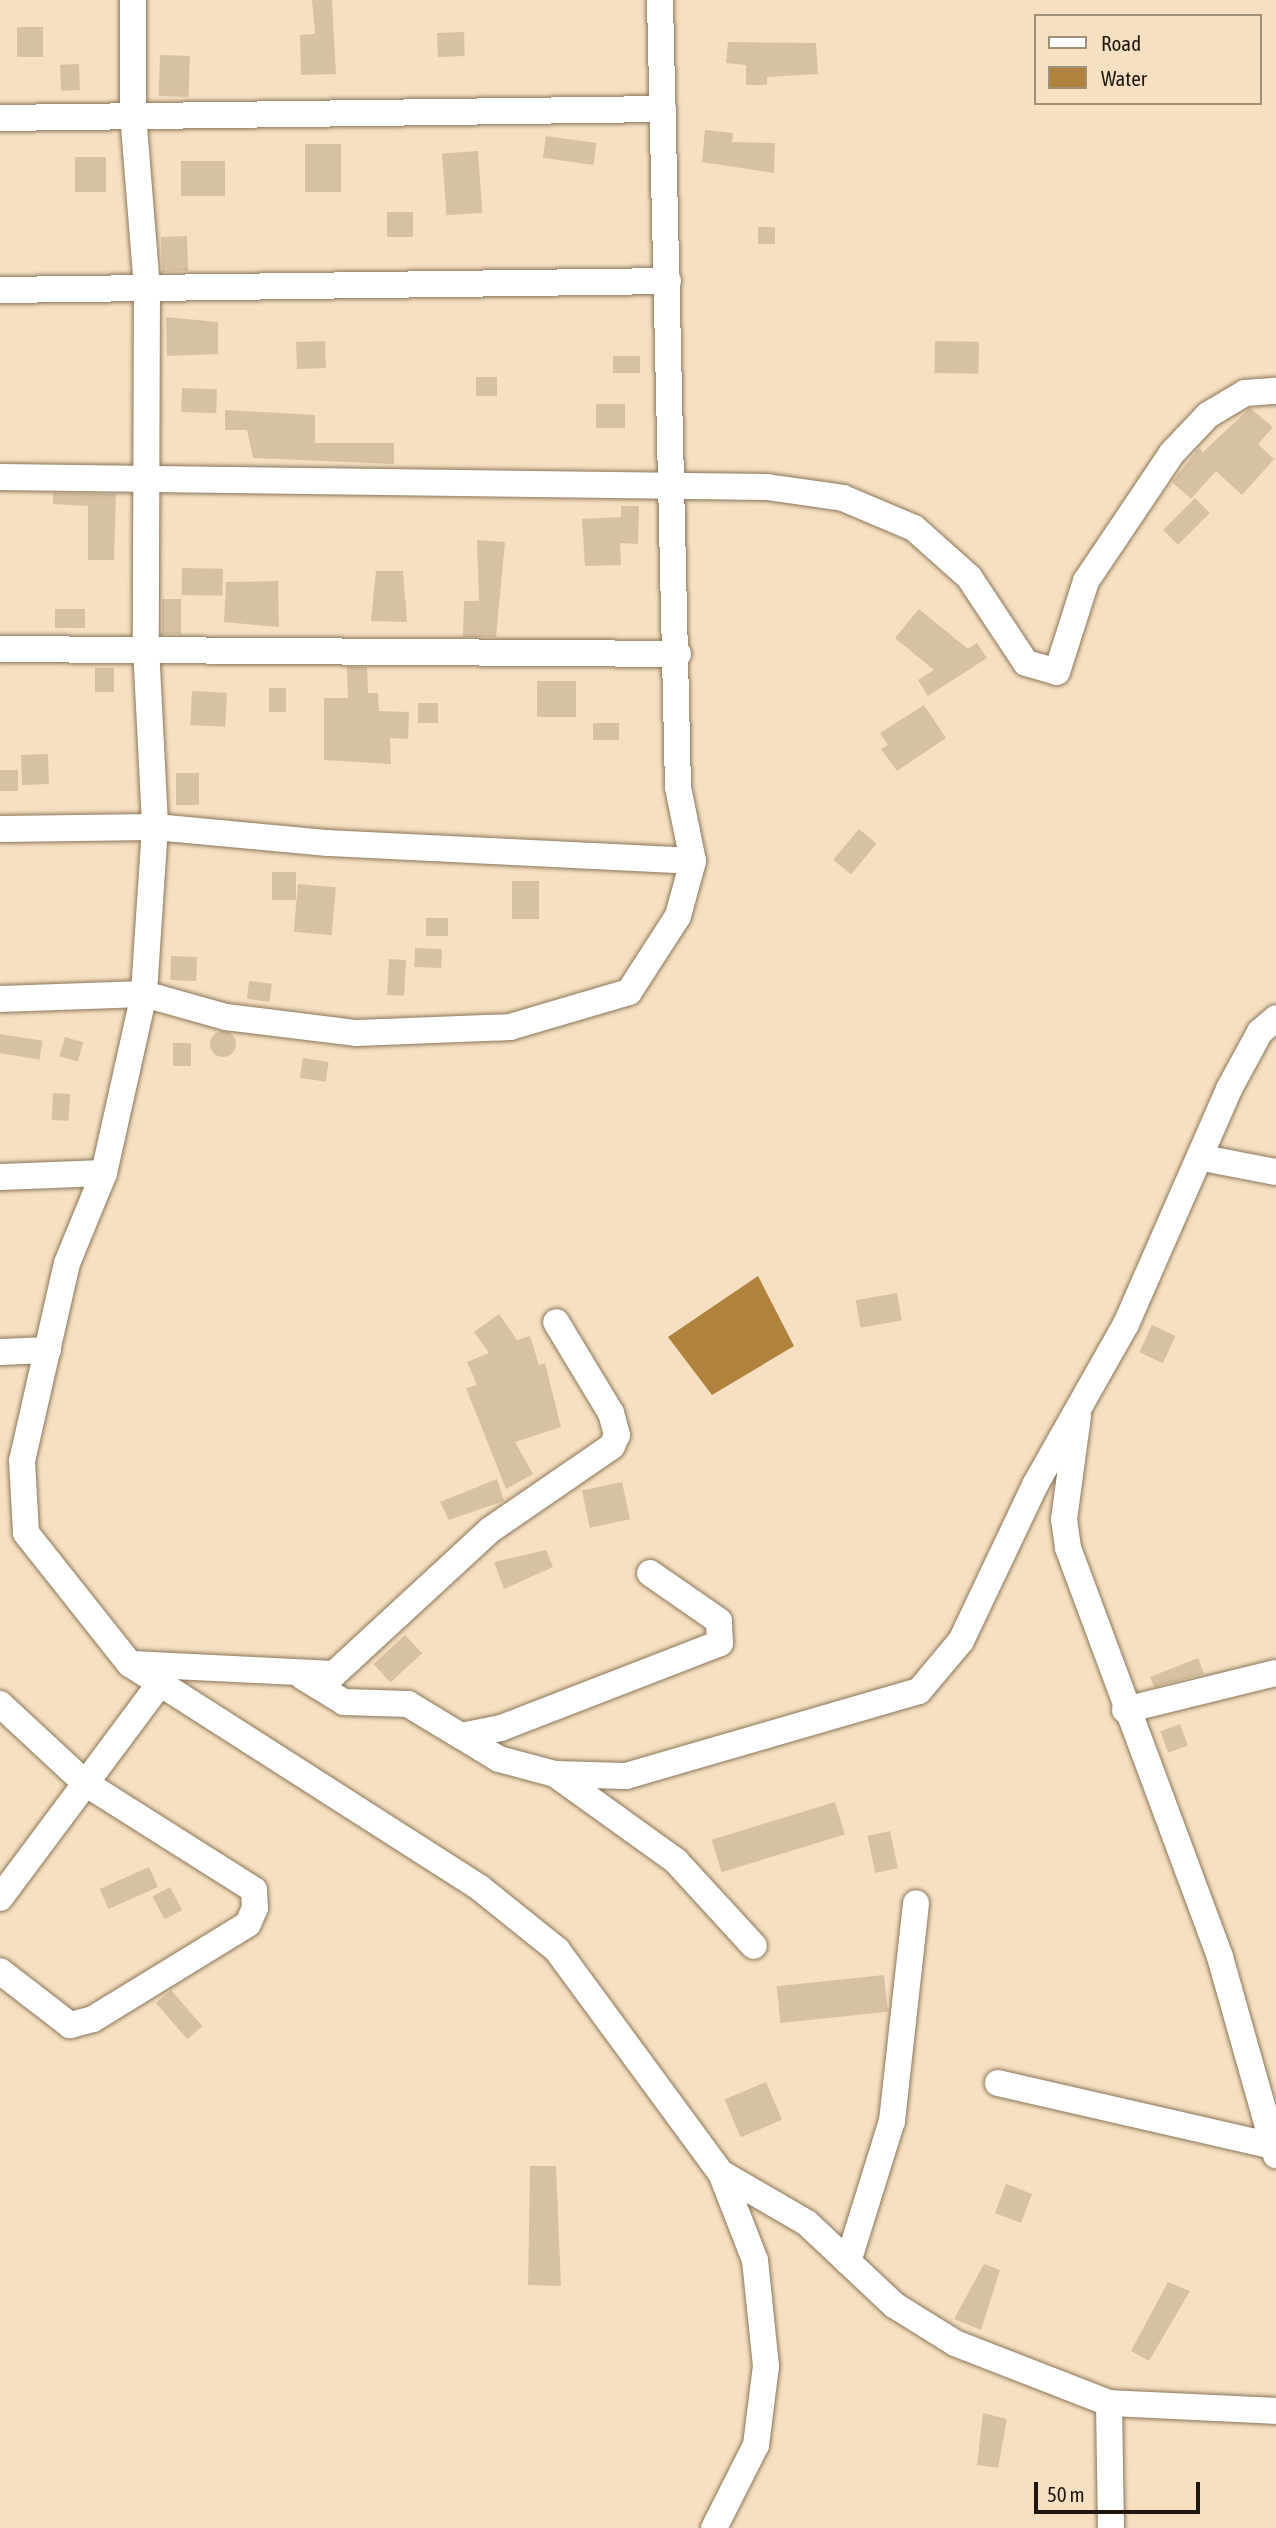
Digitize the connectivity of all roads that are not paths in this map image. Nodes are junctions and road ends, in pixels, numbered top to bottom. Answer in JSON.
{"nodes":[{"id":1,"x":133,"y":0,"type":"edge"},
{"id":2,"x":660,"y":0,"type":"edge"},
{"id":3,"x":663,"y":109,"type":"junction"},
{"id":4,"x":133,"y":114,"type":"junction"},
{"id":5,"x":0,"y":118,"type":"edge"},
{"id":6,"x":668,"y":281,"type":"junction"},
{"id":7,"x":147,"y":287,"type":"junction"},
{"id":8,"x":0,"y":290,"type":"edge"},
{"id":9,"x":1276,"y":391,"type":"edge"},
{"id":10,"x":0,"y":477,"type":"edge"},
{"id":11,"x":148,"y":479,"type":"junction"},
{"id":12,"x":674,"y":489,"type":"junction"},
{"id":13,"x":146,"y":647,"type":"junction"},
{"id":14,"x":0,"y":649,"type":"edge"},
{"id":15,"x":678,"y":654,"type":"junction"},
{"id":16,"x":155,"y":827,"type":"junction"},
{"id":17,"x":0,"y":829,"type":"edge"},
{"id":18,"x":693,"y":861,"type":"junction"},
{"id":19,"x":144,"y":994,"type":"junction"},
{"id":20,"x":0,"y":999,"type":"edge"},
{"id":21,"x":1276,"y":1018,"type":"edge"},
{"id":22,"x":1203,"y":1158,"type":"junction"},
{"id":23,"x":1276,"y":1172,"type":"edge"},
{"id":24,"x":104,"y":1173,"type":"junction"},
{"id":25,"x":0,"y":1177,"type":"edge"},
{"id":26,"x":556,"y":1322,"type":"dead end"},
{"id":27,"x":48,"y":1350,"type":"junction"},
{"id":28,"x":0,"y":1352,"type":"edge"},
{"id":29,"x":1079,"y":1407,"type":"junction"},
{"id":30,"x":650,"y":1573,"type":"dead end"},
{"id":31,"x":130,"y":1664,"type":"junction"},
{"id":32,"x":1276,"y":1672,"type":"edge"},
{"id":33,"x":303,"y":1677,"type":"junction"},
{"id":34,"x":160,"y":1683,"type":"junction"},
{"id":35,"x":0,"y":1704,"type":"edge"},
{"id":36,"x":1125,"y":1710,"type":"junction"},
{"id":37,"x":461,"y":1736,"type":"junction"},
{"id":38,"x":555,"y":1774,"type":"junction"},
{"id":39,"x":85,"y":1783,"type":"junction"},
{"id":40,"x":0,"y":1898,"type":"edge"},
{"id":41,"x":916,"y":1903,"type":"dead end"},
{"id":42,"x":754,"y":1946,"type":"dead end"},
{"id":43,"x":0,"y":1971,"type":"edge"},
{"id":44,"x":998,"y":2083,"type":"dead end"},
{"id":45,"x":1275,"y":2150,"type":"edge"},
{"id":46,"x":721,"y":2173,"type":"junction"},
{"id":47,"x":848,"y":2262,"type":"junction"},
{"id":48,"x":1109,"y":2403,"type":"junction"},
{"id":49,"x":1276,"y":2410,"type":"edge"},
{"id":50,"x":714,"y":2528,"type":"edge"},
{"id":51,"x":1111,"y":2528,"type":"edge"}],
"edges":[{"from":1,"to":4,"type":"street"},
{"from":2,"to":3,"type":"street"},
{"from":3,"to":4,"type":"street"},
{"from":3,"to":6,"type":"street"},
{"from":4,"to":5,"type":"street"},
{"from":4,"to":7,"type":"street"},
{"from":6,"to":7,"type":"street"},
{"from":6,"to":12,"type":"street"},
{"from":7,"to":8,"type":"street"},
{"from":7,"to":11,"type":"street"},
{"from":9,"to":12,"type":"street"},
{"from":10,"to":11,"type":"street"},
{"from":11,"to":12,"type":"street"},
{"from":11,"to":13,"type":"street"},
{"from":12,"to":15,"type":"street"},
{"from":13,"to":14,"type":"street"},
{"from":13,"to":15,"type":"street"},
{"from":13,"to":16,"type":"street"},
{"from":15,"to":18,"type":"street"},
{"from":16,"to":17,"type":"street"},
{"from":16,"to":18,"type":"street"},
{"from":16,"to":19,"type":"street"},
{"from":18,"to":19,"type":"street"},
{"from":19,"to":20,"type":"street"},
{"from":19,"to":24,"type":"street"},
{"from":21,"to":22,"type":"street"},
{"from":22,"to":23,"type":"street"},
{"from":22,"to":29,"type":"street"},
{"from":24,"to":25,"type":"street"},
{"from":24,"to":27,"type":"street"},
{"from":26,"to":33,"type":"street"},
{"from":27,"to":28,"type":"street"},
{"from":27,"to":31,"type":"street"},
{"from":29,"to":36,"type":"street"},
{"from":29,"to":38,"type":"street"},
{"from":30,"to":37,"type":"street"},
{"from":31,"to":33,"type":"street"},
{"from":31,"to":34,"type":"street"},
{"from":32,"to":36,"type":"street"},
{"from":33,"to":37,"type":"street"},
{"from":34,"to":39,"type":"street"},
{"from":34,"to":46,"type":"street"},
{"from":35,"to":39,"type":"street"},
{"from":36,"to":45,"type":"street"},
{"from":37,"to":38,"type":"street"},
{"from":38,"to":42,"type":"street"},
{"from":39,"to":40,"type":"street"},
{"from":39,"to":43,"type":"street"},
{"from":41,"to":47,"type":"street"},
{"from":44,"to":45,"type":"street"},
{"from":46,"to":47,"type":"street"},
{"from":46,"to":50,"type":"street"},
{"from":47,"to":48,"type":"street"},
{"from":48,"to":49,"type":"street"},
{"from":48,"to":51,"type":"street"}]}
